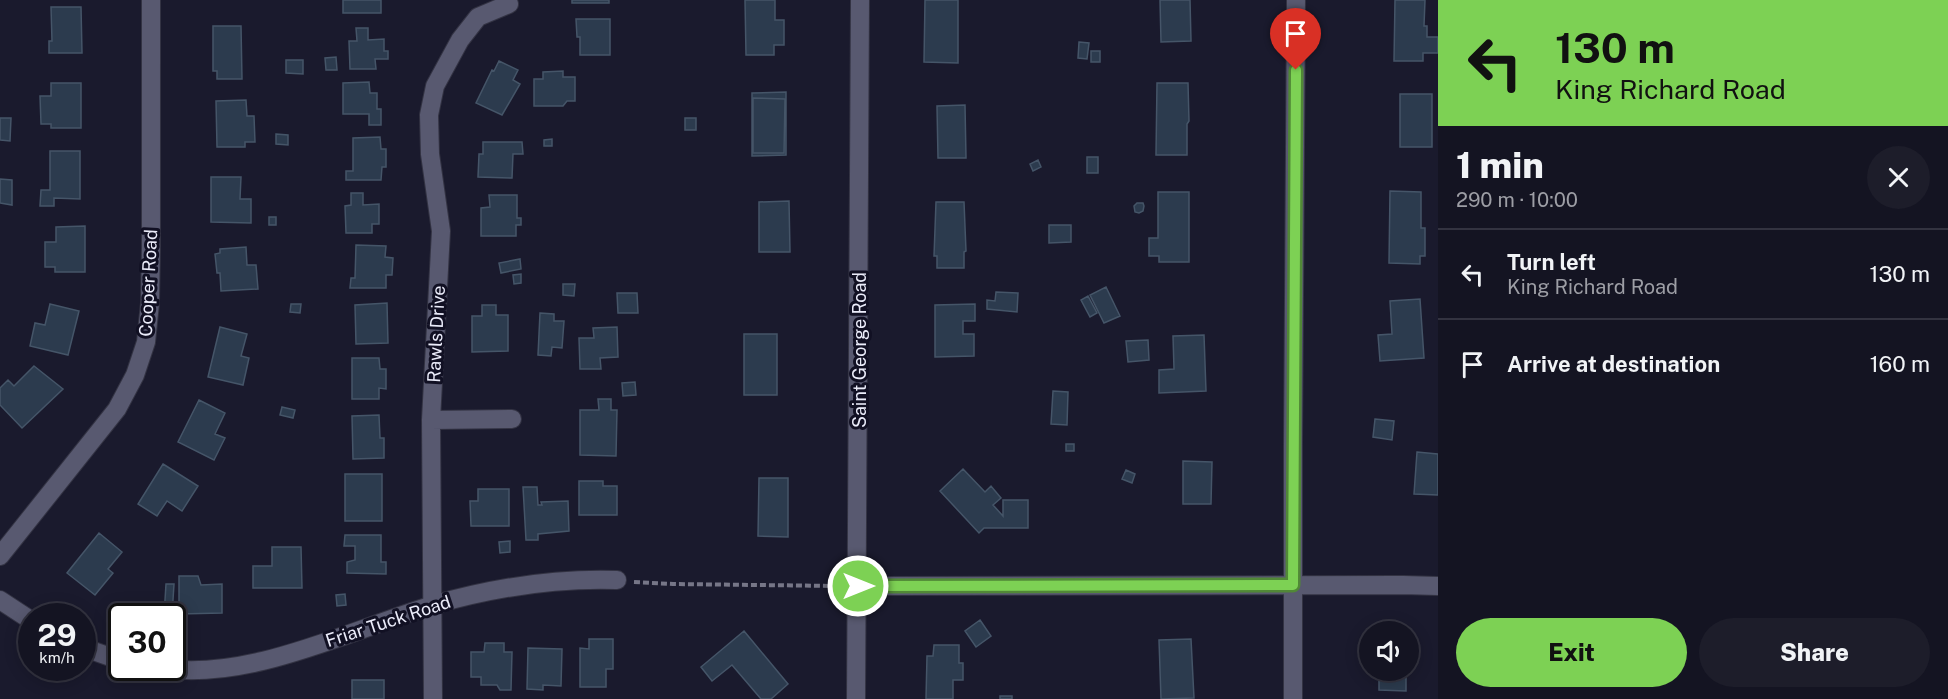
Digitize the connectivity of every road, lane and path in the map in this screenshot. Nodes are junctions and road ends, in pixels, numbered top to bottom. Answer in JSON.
{"nodes":[{"id":1,"x":151,"y":0,"type":"edge"},
{"id":2,"x":860,"y":0,"type":"edge"},
{"id":3,"x":1296,"y":0,"type":"edge"},
{"id":4,"x":509,"y":4,"type":"dead end"},
{"id":5,"x":512,"y":419,"type":"dead end"},
{"id":6,"x":431,"y":420,"type":"junction"},
{"id":7,"x":0,"y":556,"type":"edge"},
{"id":8,"x":617,"y":580,"type":"joint"},
{"id":9,"x":1293,"y":585,"type":"junction"},
{"id":10,"x":858,"y":586,"type":"junction"},
{"id":11,"x":1438,"y":586,"type":"edge"},
{"id":12,"x":0,"y":600,"type":"edge"},
{"id":13,"x":433,"y":605,"type":"junction"},
{"id":14,"x":18,"y":612,"type":"edge"},
{"id":15,"x":186,"y":671,"type":"edge"},
{"id":16,"x":433,"y":699,"type":"edge"},
{"id":17,"x":856,"y":699,"type":"edge"},
{"id":18,"x":1293,"y":699,"type":"edge"}],
"edges":[{"from":1,"to":7,"type":"street","name":"Cooper Road"},
{"from":2,"to":10,"type":"street","name":"Saint George Road"},
{"from":3,"to":9,"type":"street"},
{"from":4,"to":6,"type":"street","name":"Rawls Drive"},
{"from":5,"to":6,"type":"street"},
{"from":6,"to":13,"type":"street","name":"Rawls Drive"},
{"from":8,"to":10,"type":"path"},
{"from":8,"to":13,"type":"street","name":"Friar Tuck Road"},
{"from":9,"to":10,"type":"street"},
{"from":9,"to":11,"type":"street"},
{"from":9,"to":18,"type":"street"},
{"from":10,"to":17,"type":"street","name":"Saint George Road"},
{"from":12,"to":14,"type":"street"},
{"from":13,"to":15,"type":"street","name":"Friar Tuck Road"},
{"from":13,"to":16,"type":"street","name":"Rawls Drive"}]}
